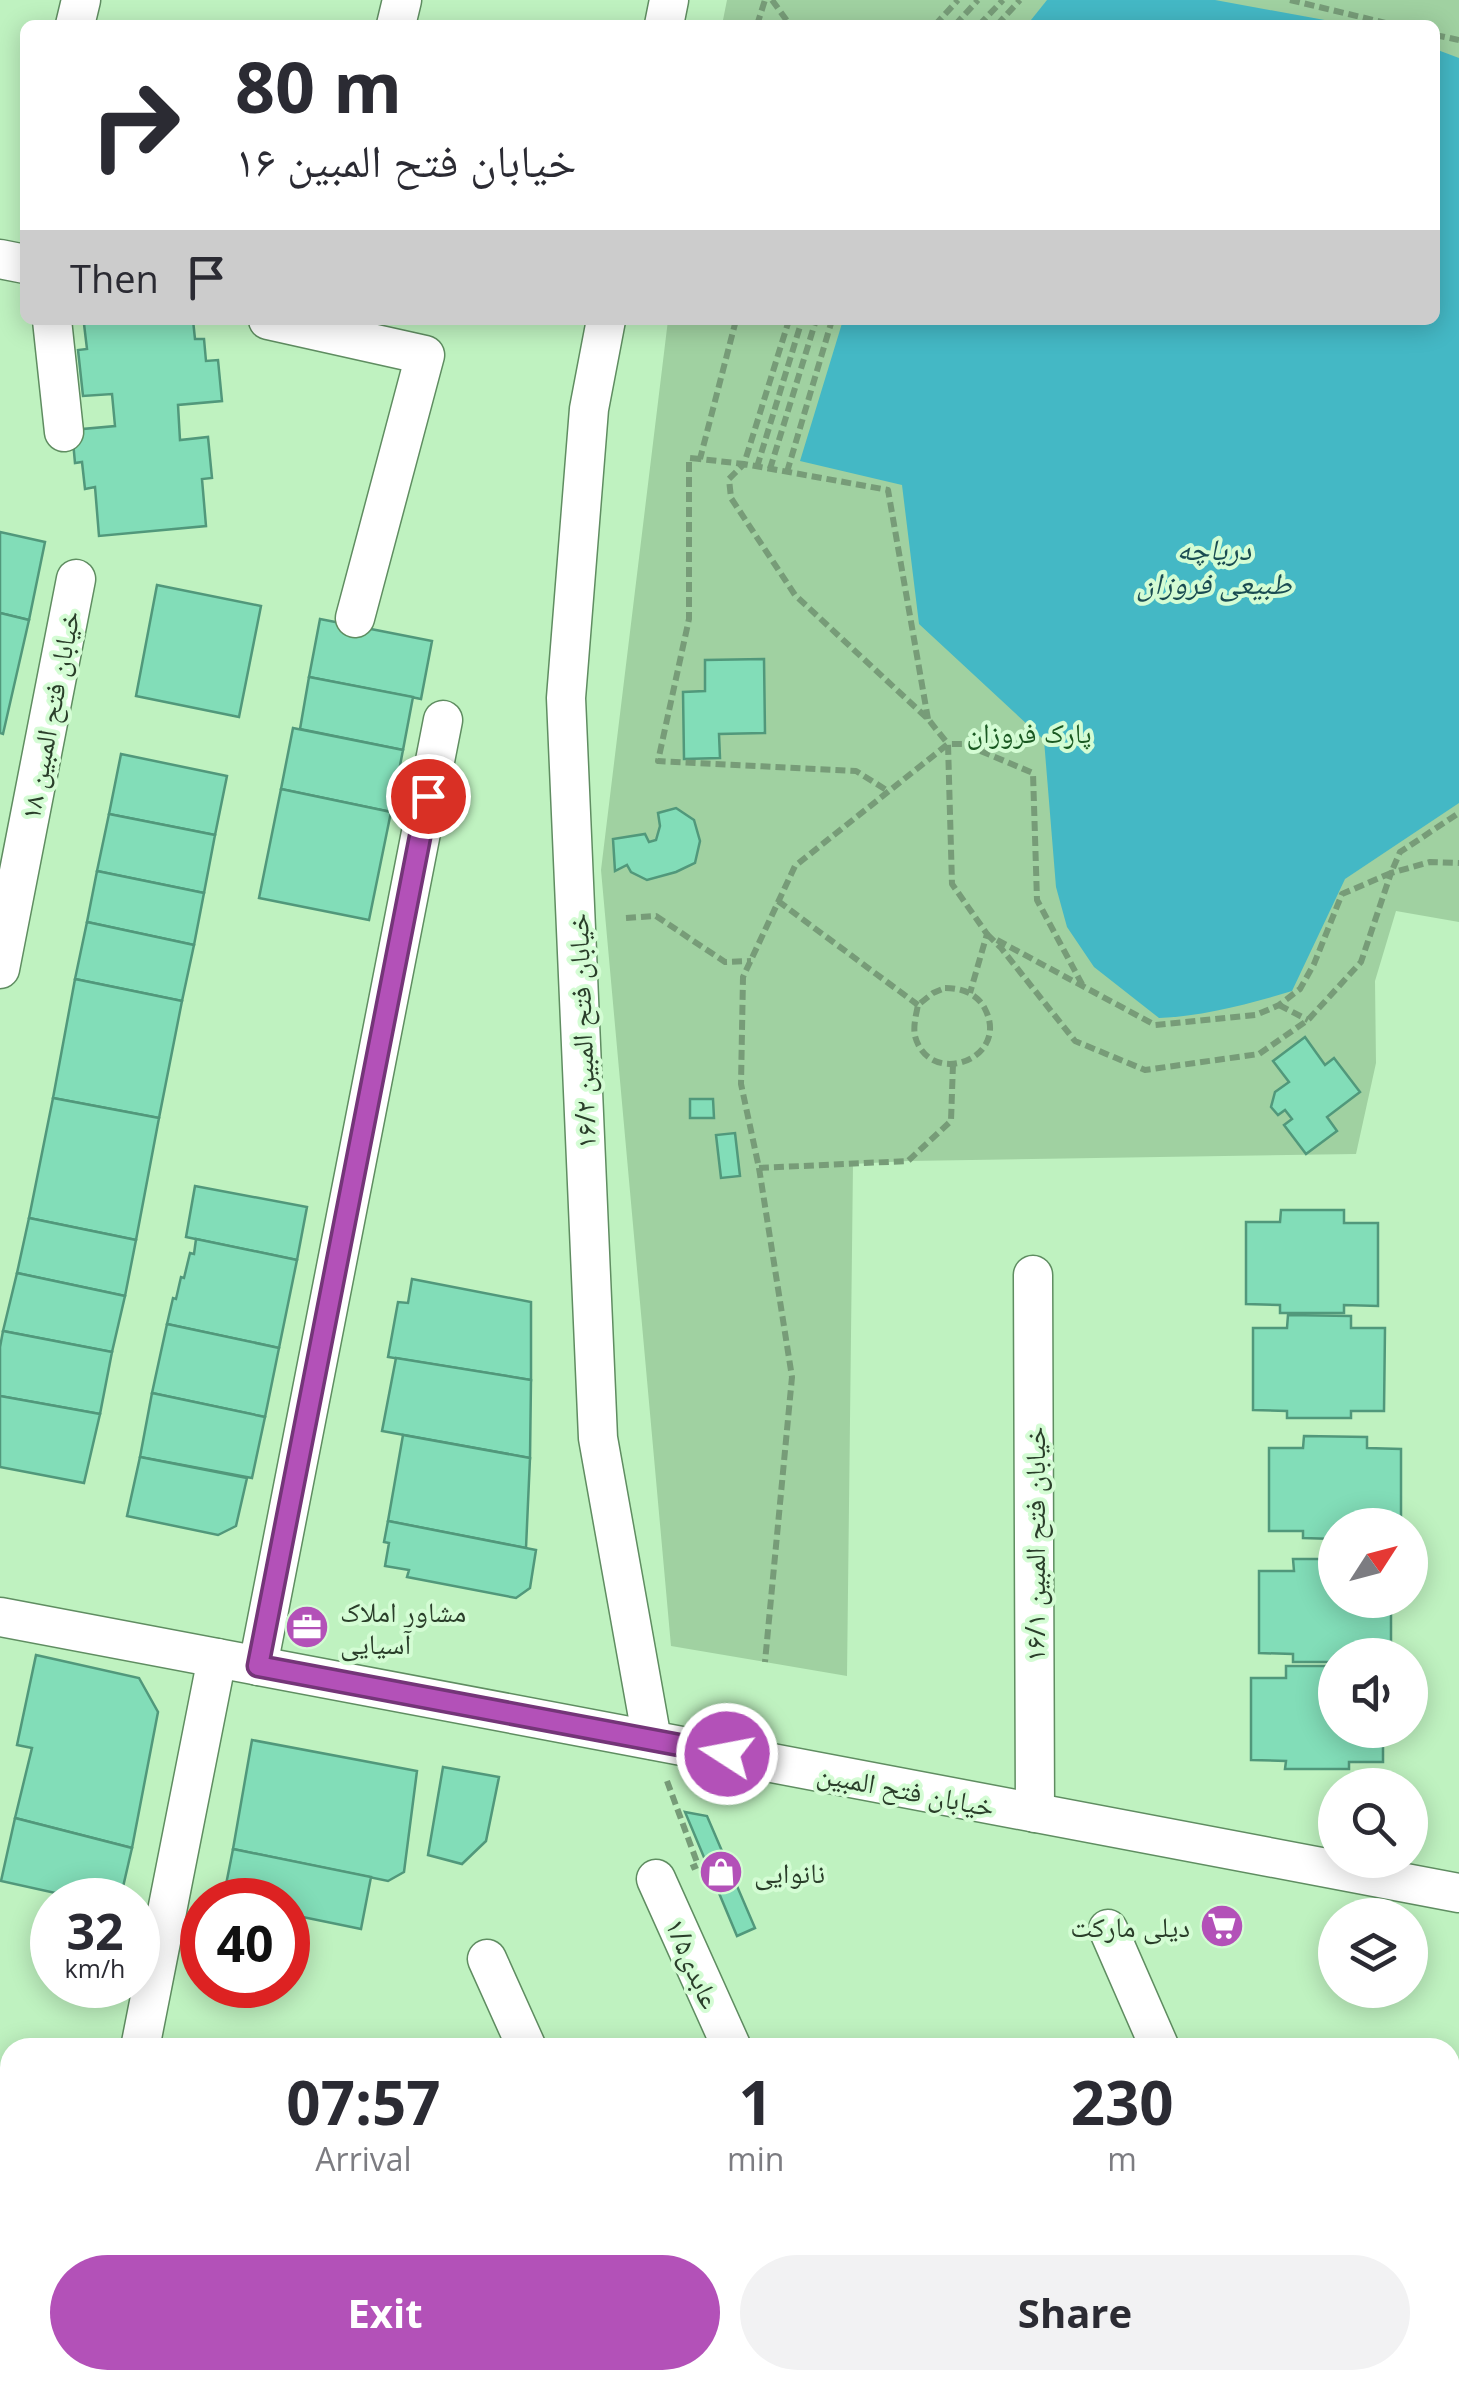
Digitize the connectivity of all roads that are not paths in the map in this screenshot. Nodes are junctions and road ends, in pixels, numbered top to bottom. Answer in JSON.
{"nodes":[{"id":1,"x":53,"y":325,"type":"edge"},
{"id":2,"x":605,"y":325,"type":"edge"},
{"id":3,"x":329,"y":327,"type":"edge"},
{"id":4,"x":64,"y":432,"type":"dead end"},
{"id":5,"x":76,"y":579,"type":"dead end"},
{"id":6,"x":355,"y":618,"type":"dead end"},
{"id":7,"x":443,"y":720,"type":"dead end"},
{"id":8,"x":0,"y":969,"type":"edge"},
{"id":9,"x":1033,"y":1275,"type":"dead end"},
{"id":10,"x":0,"y":1617,"type":"edge"},
{"id":11,"x":217,"y":1658,"type":"junction"},
{"id":12,"x":258,"y":1666,"type":"junction"},
{"id":13,"x":652,"y":1740,"type":"junction"},
{"id":14,"x":1035,"y":1813,"type":"junction"},
{"id":15,"x":656,"y":1879,"type":"road end"},
{"id":16,"x":1459,"y":1894,"type":"edge"},
{"id":17,"x":1108,"y":1930,"type":"dead end"},
{"id":18,"x":487,"y":1958,"type":"dead end"},
{"id":19,"x":142,"y":2038,"type":"edge"},
{"id":20,"x":523,"y":2038,"type":"edge"},
{"id":21,"x":728,"y":2038,"type":"edge"},
{"id":22,"x":1156,"y":2038,"type":"edge"}],
"edges":[{"from":1,"to":4,"type":"street"},
{"from":2,"to":13,"type":"street","name":"خیابان فتح المبین ۱۶/۲"},
{"from":3,"to":6,"type":"street"},
{"from":5,"to":8,"type":"street","name":"خیابان فتح المبین ۱۸"},
{"from":7,"to":12,"type":"street"},
{"from":9,"to":14,"type":"street","name":"خیابان فتح المبین ۱۶/۱"},
{"from":10,"to":11,"type":"street","name":"خیابان فتح المبین"},
{"from":11,"to":12,"type":"street","name":"خیابان فتح المبین"},
{"from":11,"to":19,"type":"street"},
{"from":12,"to":13,"type":"street","name":"خیابان فتح المبین"},
{"from":13,"to":14,"type":"street","name":"خیابان فتح المبین"},
{"from":14,"to":16,"type":"street","name":"خیابان فتح المبین"},
{"from":15,"to":21,"type":"street","name":"عابدی۱/۵"},
{"from":17,"to":22,"type":"street"},
{"from":18,"to":20,"type":"street"}]}
